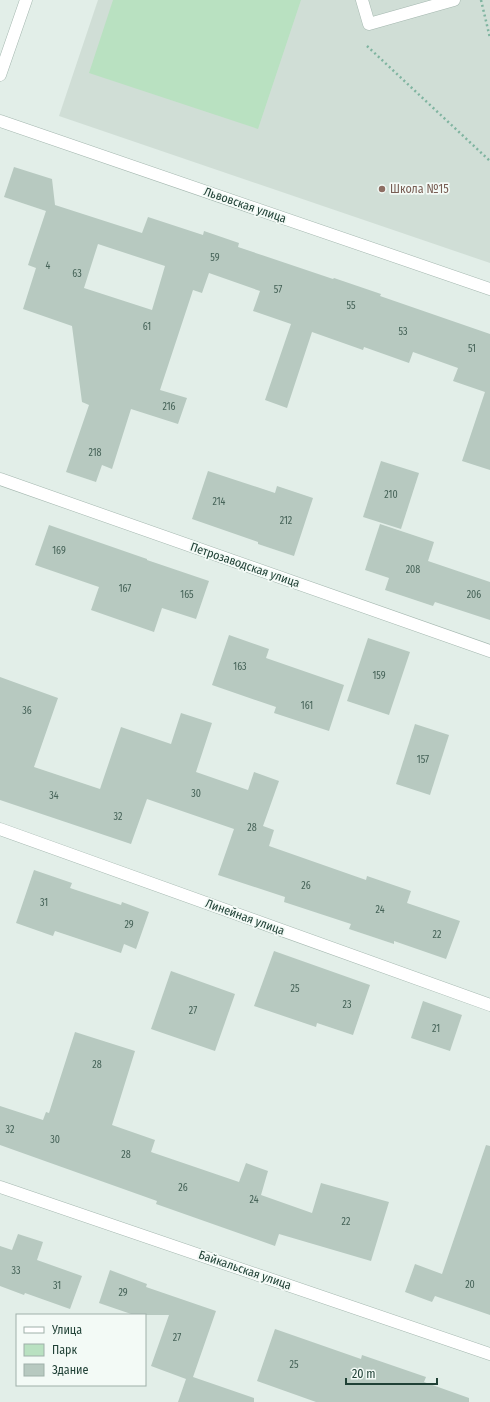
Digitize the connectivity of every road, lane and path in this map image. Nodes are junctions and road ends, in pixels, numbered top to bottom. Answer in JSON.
{"nodes":[{"id":1,"x":26,"y":0,"type":"edge"},
{"id":2,"x":362,"y":0,"type":"edge"},
{"id":3,"x":454,"y":0,"type":"edge"},
{"id":4,"x":480,"y":0,"type":"edge"},
{"id":5,"x":490,"y":38,"type":"edge"},
{"id":6,"x":364,"y":44,"type":"dead end"},
{"id":7,"x":0,"y":75,"type":"edge"},
{"id":8,"x":0,"y":121,"type":"edge"},
{"id":9,"x":490,"y":161,"type":"edge"},
{"id":10,"x":490,"y":289,"type":"edge"},
{"id":11,"x":0,"y":479,"type":"edge"},
{"id":12,"x":490,"y":651,"type":"edge"},
{"id":13,"x":0,"y":829,"type":"edge"},
{"id":14,"x":490,"y":1005,"type":"edge"},
{"id":15,"x":0,"y":1187,"type":"edge"},
{"id":16,"x":490,"y":1354,"type":"edge"}],
"edges":[{"from":1,"to":7,"type":"street"},
{"from":2,"to":3,"type":"street"},
{"from":4,"to":5,"type":"path"},
{"from":6,"to":9,"type":"path"},
{"from":8,"to":10,"type":"street","name":"Львовская улица"},
{"from":11,"to":12,"type":"street","name":"Петрозаводская улица"},
{"from":13,"to":14,"type":"street","name":"Линейная улица"},
{"from":15,"to":16,"type":"street","name":"Байкальская улица"}]}
